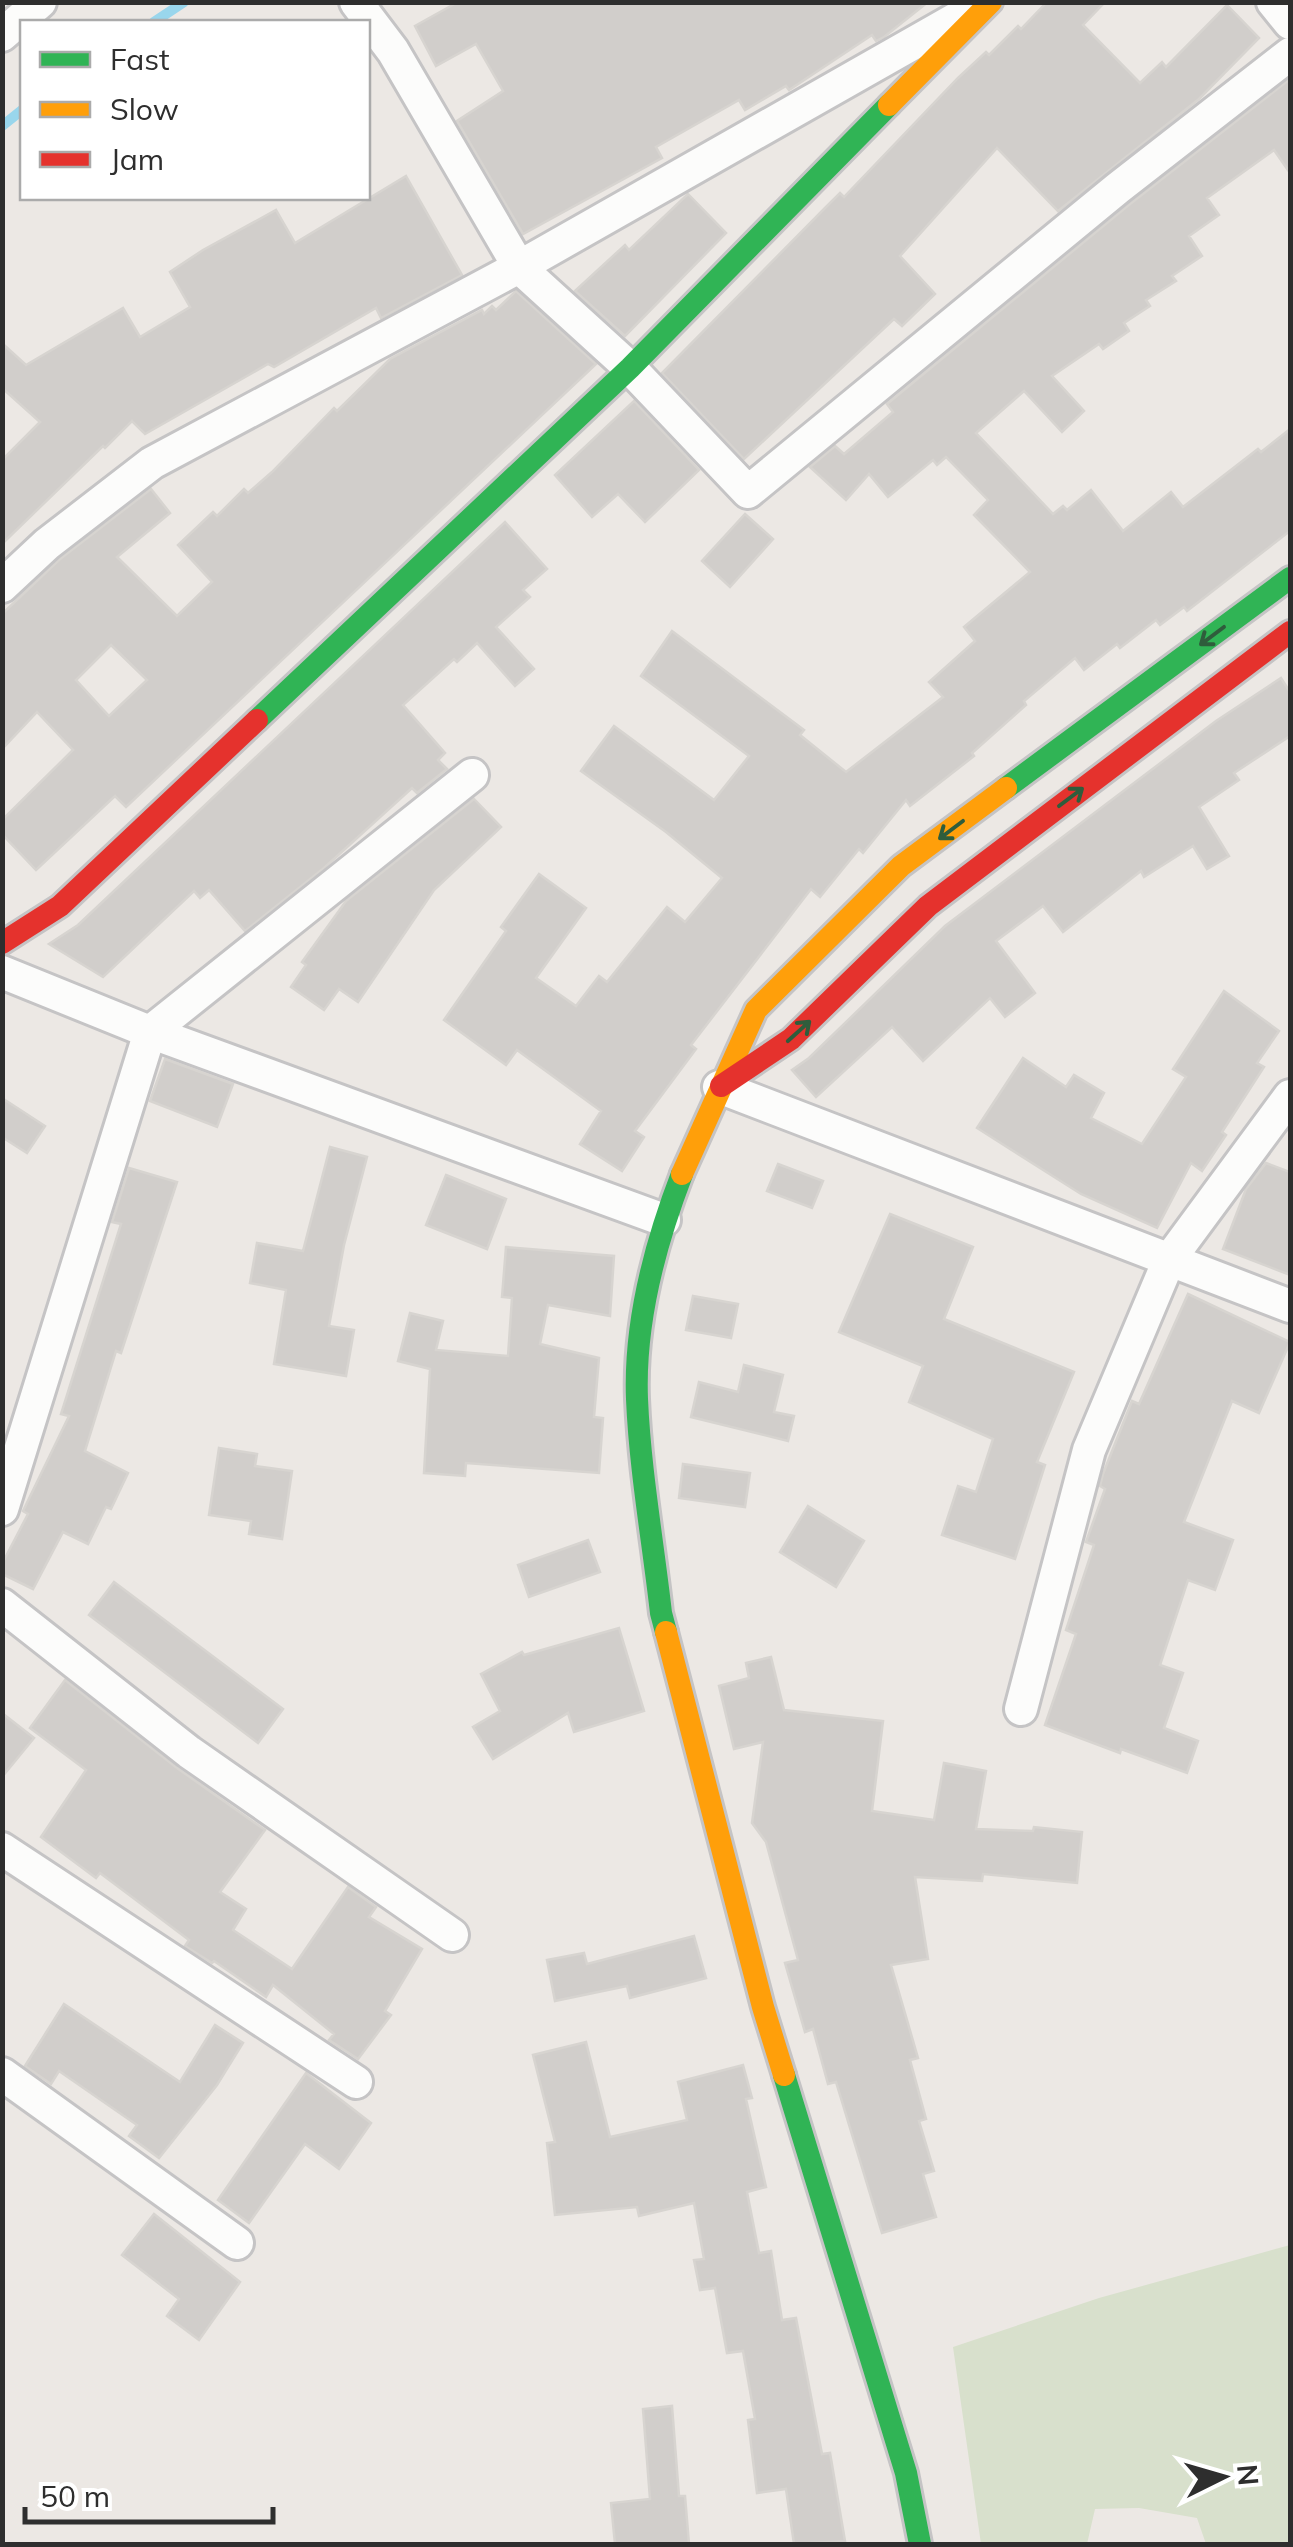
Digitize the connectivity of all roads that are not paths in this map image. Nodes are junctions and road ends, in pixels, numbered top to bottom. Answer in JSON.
{"nodes":[{"id":1,"x":40,"y":2,"type":"edge"},
{"id":2,"x":988,"y":2,"type":"edge"},
{"id":3,"x":1273,"y":2,"type":"edge"},
{"id":4,"x":370,"y":21,"type":"edge"},
{"id":5,"x":1290,"y":23,"type":"edge"},
{"id":6,"x":2,"y":35,"type":"edge"},
{"id":7,"x":1290,"y":54,"type":"edge"},
{"id":8,"x":518,"y":267,"type":"junction"},
{"id":9,"x":630,"y":368,"type":"junction"},
{"id":10,"x":1290,"y":578,"type":"edge"},
{"id":11,"x":2,"y":586,"type":"edge"},
{"id":12,"x":1290,"y":632,"type":"edge"},
{"id":13,"x":1172,"y":666,"type":"junction"},
{"id":14,"x":1198,"y":701,"type":"junction"},
{"id":15,"x":472,"y":775,"type":"dead end"},
{"id":16,"x":2,"y":943,"type":"edge"},
{"id":17,"x":2,"y":972,"type":"edge"},
{"id":18,"x":150,"y":1032,"type":"junction"},
{"id":19,"x":719,"y":1087,"type":"junction"},
{"id":20,"x":1290,"y":1096,"type":"edge"},
{"id":21,"x":664,"y":1220,"type":"junction"},
{"id":22,"x":1169,"y":1260,"type":"junction"},
{"id":23,"x":1290,"y":1306,"type":"edge"},
{"id":24,"x":2,"y":1509,"type":"edge"},
{"id":25,"x":2,"y":1605,"type":"edge"},
{"id":26,"x":1021,"y":1709,"type":"dead end"},
{"id":27,"x":2,"y":1849,"type":"edge"},
{"id":28,"x":452,"y":1935,"type":"dead end"},
{"id":29,"x":2,"y":2074,"type":"edge"},
{"id":30,"x":356,"y":2082,"type":"dead end"},
{"id":31,"x":236,"y":2242,"type":"dead end"},
{"id":32,"x":920,"y":2544,"type":"edge"}],
"edges":[{"from":1,"to":6,"type":"street"},
{"from":2,"to":8,"type":"street"},
{"from":2,"to":9,"type":"main road"},
{"from":3,"to":5,"type":"street"},
{"from":4,"to":8,"type":"street"},
{"from":7,"to":9,"type":"street"},
{"from":8,"to":9,"type":"street"},
{"from":8,"to":11,"type":"street"},
{"from":9,"to":16,"type":"main road"},
{"from":10,"to":13,"type":"main road","one_way":true},
{"from":12,"to":14,"type":"main road"},
{"from":13,"to":14,"type":"main road"},
{"from":13,"to":19,"type":"main road","one_way":true},
{"from":19,"to":14,"type":"main road","one_way":true},
{"from":15,"to":18,"type":"street"},
{"from":17,"to":18,"type":"street"},
{"from":18,"to":21,"type":"street"},
{"from":18,"to":24,"type":"street"},
{"from":19,"to":21,"type":"main road"},
{"from":19,"to":22,"type":"street"},
{"from":20,"to":22,"type":"street"},
{"from":21,"to":32,"type":"main road"},
{"from":22,"to":23,"type":"street"},
{"from":22,"to":26,"type":"street"},
{"from":25,"to":28,"type":"street"},
{"from":27,"to":30,"type":"street"},
{"from":29,"to":31,"type":"street"}]}
